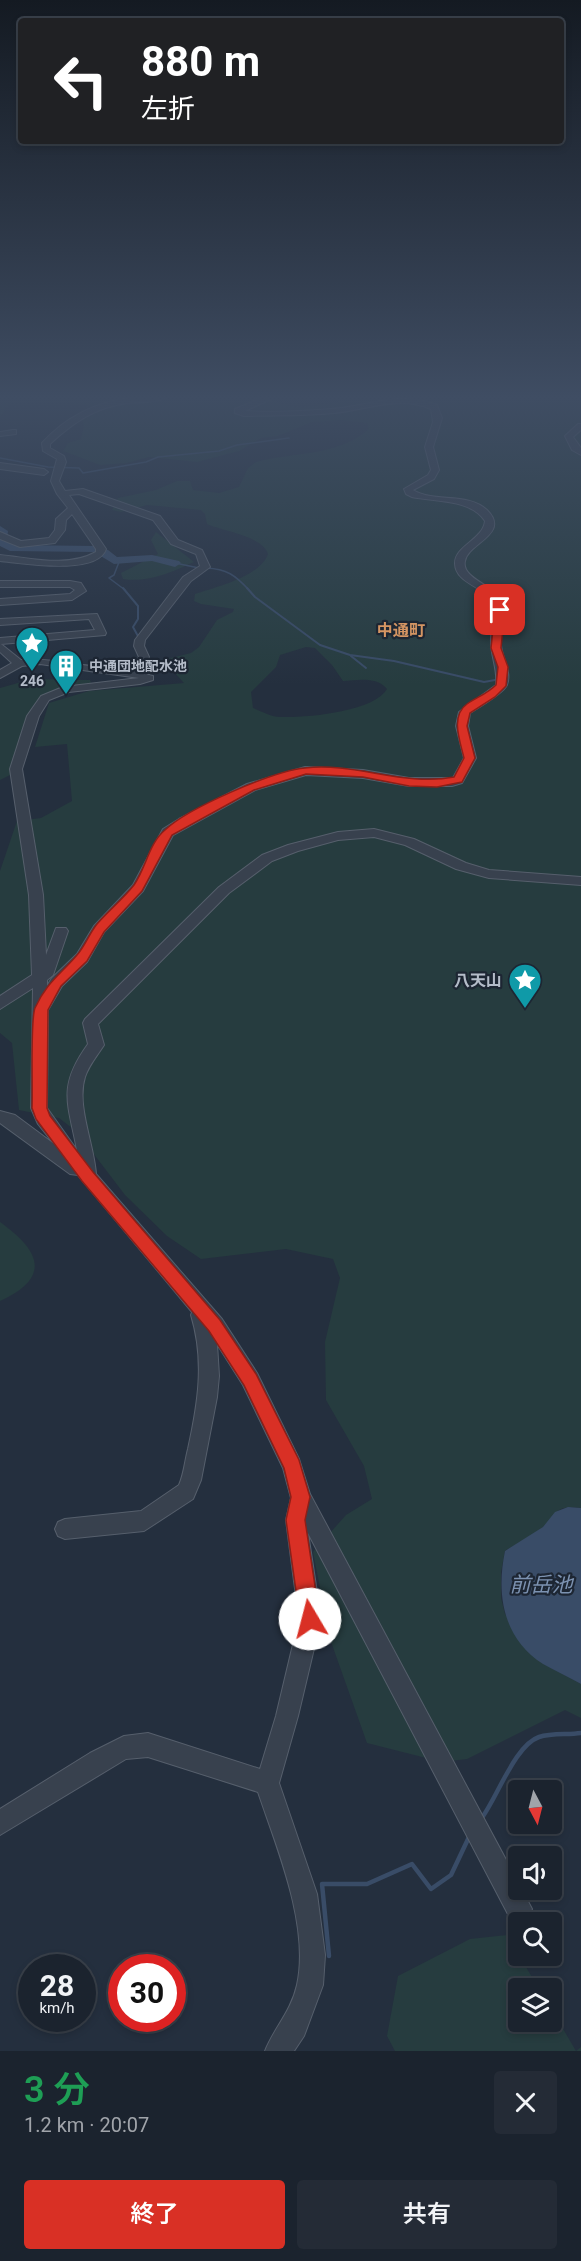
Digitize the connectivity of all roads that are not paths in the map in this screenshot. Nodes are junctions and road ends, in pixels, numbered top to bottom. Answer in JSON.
{"nodes":[{"id":1,"x":62,"y":494,"type":"edge"},
{"id":2,"x":88,"y":494,"type":"edge"},
{"id":3,"x":412,"y":494,"type":"edge"},
{"id":4,"x":73,"y":509,"type":"junction"},
{"id":5,"x":0,"y":535,"type":"edge"},
{"id":6,"x":99,"y":553,"type":"junction"},
{"id":7,"x":0,"y":558,"type":"edge"},
{"id":8,"x":0,"y":567,"type":"edge"},
{"id":9,"x":0,"y":584,"type":"edge"},
{"id":10,"x":0,"y":602,"type":"edge"},
{"id":11,"x":0,"y":622,"type":"edge"},
{"id":12,"x":0,"y":641,"type":"edge"},
{"id":13,"x":0,"y":647,"type":"edge"},
{"id":14,"x":19,"y":663,"type":"junction"},
{"id":15,"x":116,"y":672,"type":"junction"},
{"id":16,"x":0,"y":675,"type":"edge"},
{"id":17,"x":581,"y":881,"type":"edge"},
{"id":18,"x":61,"y":932,"type":"dead end"},
{"id":19,"x":39,"y":980,"type":"junction"},
{"id":20,"x":0,"y":1004,"type":"edge"},
{"id":21,"x":41,"y":1010,"type":"junction"},
{"id":22,"x":0,"y":1117,"type":"edge"},
{"id":23,"x":88,"y":1176,"type":"junction"},
{"id":24,"x":195,"y":1301,"type":"junction"},
{"id":25,"x":301,"y":1497,"type":"junction"},
{"id":26,"x":65,"y":1529,"type":"dead end"},
{"id":27,"x":267,"y":1783,"type":"junction"},
{"id":28,"x":0,"y":1823,"type":"edge"},
{"id":29,"x":519,"y":1910,"type":"dead end"},
{"id":30,"x":278,"y":2051,"type":"edge"}],
"edges":[{"from":1,"to":4,"type":"street"},
{"from":2,"to":15,"type":"street"},
{"from":3,"to":21,"type":"street"},
{"from":4,"to":5,"type":"street"},
{"from":4,"to":6,"type":"street"},
{"from":6,"to":7,"type":"street"},
{"from":6,"to":8,"type":"street"},
{"from":9,"to":10,"type":"street"},
{"from":11,"to":12,"type":"street"},
{"from":13,"to":14,"type":"street"},
{"from":14,"to":15,"type":"street"},
{"from":14,"to":16,"type":"street"},
{"from":15,"to":19,"type":"street"},
{"from":17,"to":23,"type":"street"},
{"from":18,"to":19,"type":"street"},
{"from":19,"to":20,"type":"street"},
{"from":19,"to":21,"type":"street"},
{"from":21,"to":23,"type":"street"},
{"from":22,"to":23,"type":"street"},
{"from":23,"to":24,"type":"street"},
{"from":24,"to":25,"type":"street"},
{"from":24,"to":26,"type":"street"},
{"from":25,"to":27,"type":"street"},
{"from":25,"to":29,"type":"street"},
{"from":27,"to":28,"type":"street"},
{"from":27,"to":30,"type":"street"}]}
